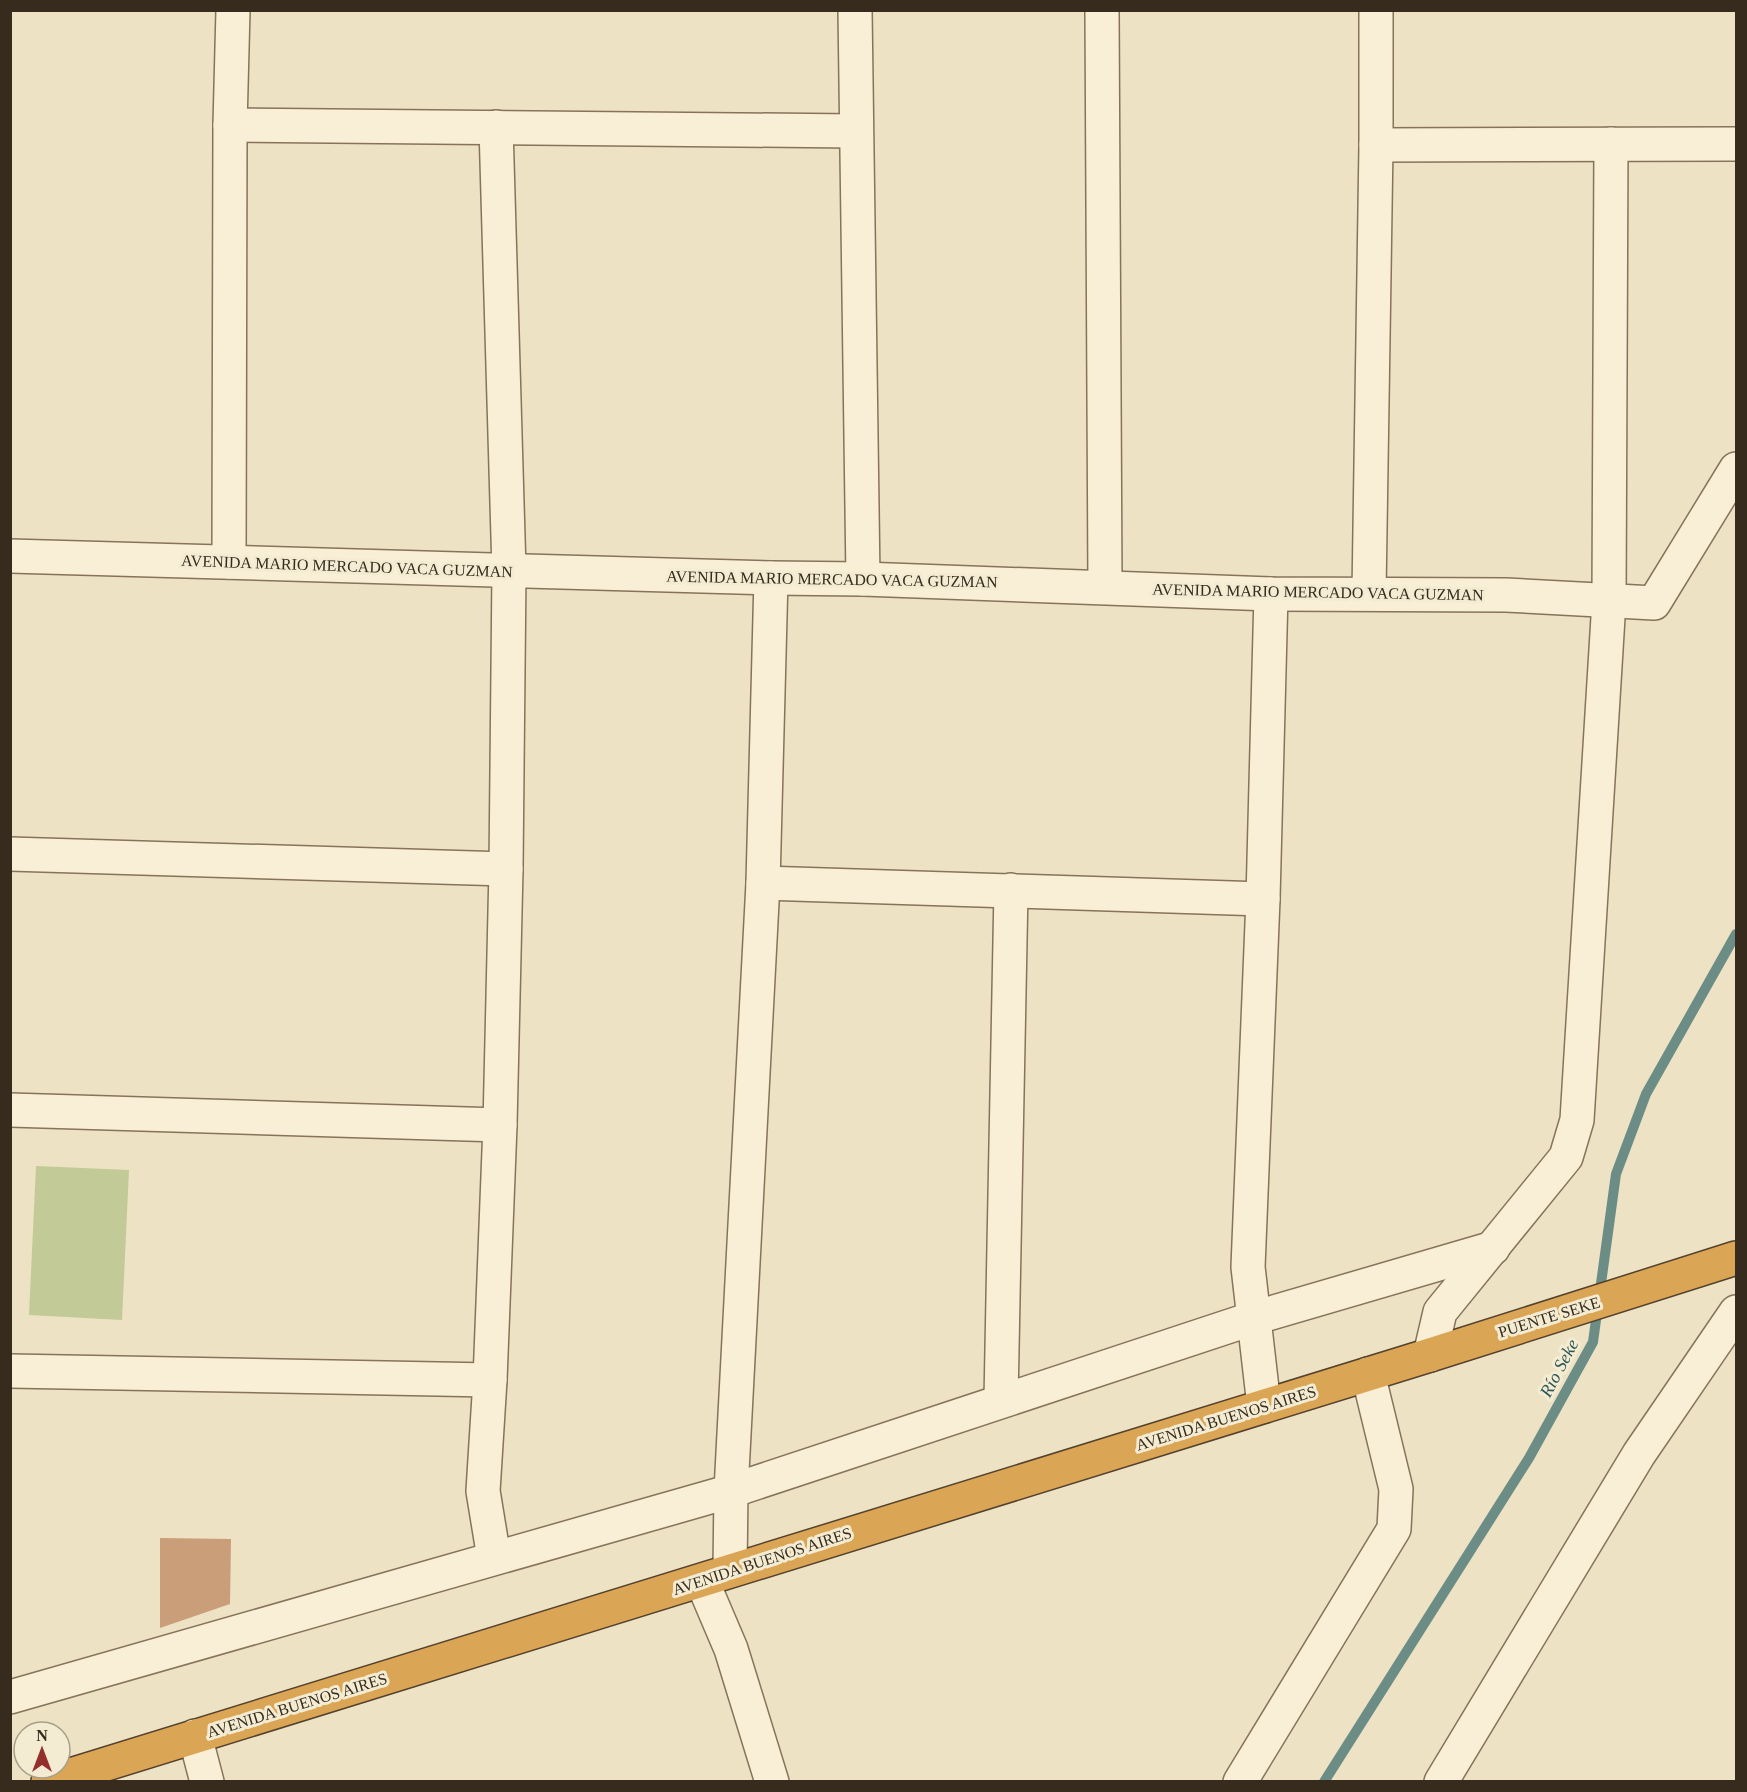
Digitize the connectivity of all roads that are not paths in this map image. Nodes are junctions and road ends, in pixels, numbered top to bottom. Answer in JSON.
{"nodes":[{"id":1,"x":233,"y":10,"type":"edge"},
{"id":2,"x":855,"y":10,"type":"edge"},
{"id":3,"x":1102,"y":10,"type":"edge"},
{"id":4,"x":1376,"y":10,"type":"edge"},
{"id":5,"x":230,"y":125,"type":"junction"},
{"id":6,"x":496,"y":127,"type":"junction"},
{"id":7,"x":855,"y":131,"type":"junction"},
{"id":8,"x":1611,"y":144,"type":"junction"},
{"id":9,"x":1737,"y":144,"type":"edge"},
{"id":10,"x":1376,"y":145,"type":"junction"},
{"id":11,"x":1737,"y":469,"type":"edge"},
{"id":12,"x":10,"y":556,"type":"edge"},
{"id":13,"x":229,"y":562,"type":"junction"},
{"id":14,"x":509,"y":571,"type":"junction"},
{"id":15,"x":771,"y":578,"type":"junction"},
{"id":16,"x":863,"y":579,"type":"junction"},
{"id":17,"x":1105,"y":587,"type":"junction"},
{"id":18,"x":1369,"y":593,"type":"junction"},
{"id":19,"x":1271,"y":594,"type":"junction"},
{"id":20,"x":1609,"y":601,"type":"junction"},
{"id":21,"x":10,"y":854,"type":"edge"},
{"id":22,"x":507,"y":869,"type":"junction"},
{"id":23,"x":763,"y":883,"type":"junction"},
{"id":24,"x":1011,"y":890,"type":"junction"},
{"id":25,"x":1263,"y":899,"type":"junction"},
{"id":26,"x":10,"y":1110,"type":"edge"},
{"id":27,"x":500,"y":1125,"type":"junction"},
{"id":28,"x":1493,"y":1248,"type":"junction"},
{"id":29,"x":1737,"y":1258,"type":"edge"},
{"id":30,"x":1737,"y":1312,"type":"edge"},
{"id":31,"x":1254,"y":1318,"type":"junction"},
{"id":32,"x":1475,"y":1341,"type":"joint"},
{"id":33,"x":1430,"y":1355,"type":"junction"},
{"id":34,"x":10,"y":1371,"type":"edge"},
{"id":35,"x":1368,"y":1374,"type":"junction"},
{"id":36,"x":490,"y":1380,"type":"junction"},
{"id":37,"x":1001,"y":1400,"type":"junction"},
{"id":38,"x":1264,"y":1406,"type":"junction"},
{"id":39,"x":731,"y":1491,"type":"junction"},
{"id":40,"x":494,"y":1558,"type":"junction"},
{"id":41,"x":716,"y":1575,"type":"junction"},
{"id":42,"x":10,"y":1697,"type":"edge"},
{"id":43,"x":195,"y":1736,"type":"junction"},
{"id":44,"x":48,"y":1782,"type":"edge"},
{"id":45,"x":207,"y":1782,"type":"edge"},
{"id":46,"x":772,"y":1782,"type":"edge"},
{"id":47,"x":1240,"y":1782,"type":"edge"},
{"id":48,"x":1441,"y":1782,"type":"edge"}],
"edges":[{"from":1,"to":5,"type":"street"},
{"from":2,"to":7,"type":"street"},
{"from":3,"to":17,"type":"street"},
{"from":4,"to":10,"type":"street"},
{"from":5,"to":6,"type":"street"},
{"from":5,"to":13,"type":"street"},
{"from":6,"to":7,"type":"street"},
{"from":6,"to":14,"type":"street"},
{"from":7,"to":16,"type":"street"},
{"from":8,"to":9,"type":"street"},
{"from":8,"to":10,"type":"street"},
{"from":8,"to":20,"type":"street"},
{"from":10,"to":18,"type":"street"},
{"from":11,"to":20,"type":"street","name":"AVENIDA MARIO MERCADO VACA GUZMAN"},
{"from":12,"to":13,"type":"street","name":"AVENIDA MARIO MERCADO VACA GUZMAN"},
{"from":13,"to":14,"type":"street","name":"AVENIDA MARIO MERCADO VACA GUZMAN"},
{"from":14,"to":15,"type":"street","name":"AVENIDA MARIO MERCADO VACA GUZMAN"},
{"from":14,"to":22,"type":"street"},
{"from":15,"to":16,"type":"street","name":"AVENIDA MARIO MERCADO VACA GUZMAN"},
{"from":15,"to":23,"type":"street"},
{"from":16,"to":17,"type":"street","name":"AVENIDA MARIO MERCADO VACA GUZMAN"},
{"from":17,"to":19,"type":"street","name":"AVENIDA MARIO MERCADO VACA GUZMAN"},
{"from":18,"to":19,"type":"street","name":"AVENIDA MARIO MERCADO VACA GUZMAN"},
{"from":18,"to":20,"type":"street","name":"AVENIDA MARIO MERCADO VACA GUZMAN"},
{"from":19,"to":25,"type":"street"},
{"from":20,"to":28,"type":"street"},
{"from":21,"to":22,"type":"street"},
{"from":22,"to":27,"type":"street"},
{"from":23,"to":24,"type":"street"},
{"from":23,"to":39,"type":"street"},
{"from":24,"to":25,"type":"street"},
{"from":24,"to":37,"type":"street"},
{"from":25,"to":31,"type":"street"},
{"from":26,"to":27,"type":"street"},
{"from":27,"to":36,"type":"street"},
{"from":28,"to":31,"type":"street"},
{"from":28,"to":33,"type":"street"},
{"from":29,"to":32,"type":"highway","name":"PUENTE SEKE"},
{"from":30,"to":48,"type":"street"},
{"from":31,"to":37,"type":"street"},
{"from":31,"to":38,"type":"street"},
{"from":32,"to":33,"type":"highway","name":"AVENIDA BUENOS AIRES"},
{"from":33,"to":35,"type":"highway","name":"AVENIDA BUENOS AIRES"},
{"from":34,"to":36,"type":"street"},
{"from":35,"to":38,"type":"highway","name":"AVENIDA BUENOS AIRES"},
{"from":35,"to":47,"type":"street"},
{"from":36,"to":40,"type":"street"},
{"from":37,"to":39,"type":"street"},
{"from":38,"to":41,"type":"highway","name":"AVENIDA BUENOS AIRES"},
{"from":39,"to":40,"type":"street"},
{"from":39,"to":41,"type":"street"},
{"from":40,"to":42,"type":"street"},
{"from":41,"to":43,"type":"highway","name":"AVENIDA BUENOS AIRES"},
{"from":41,"to":46,"type":"street"},
{"from":43,"to":44,"type":"highway","name":"AVENIDA BUENOS AIRES"},
{"from":43,"to":45,"type":"street"}]}
